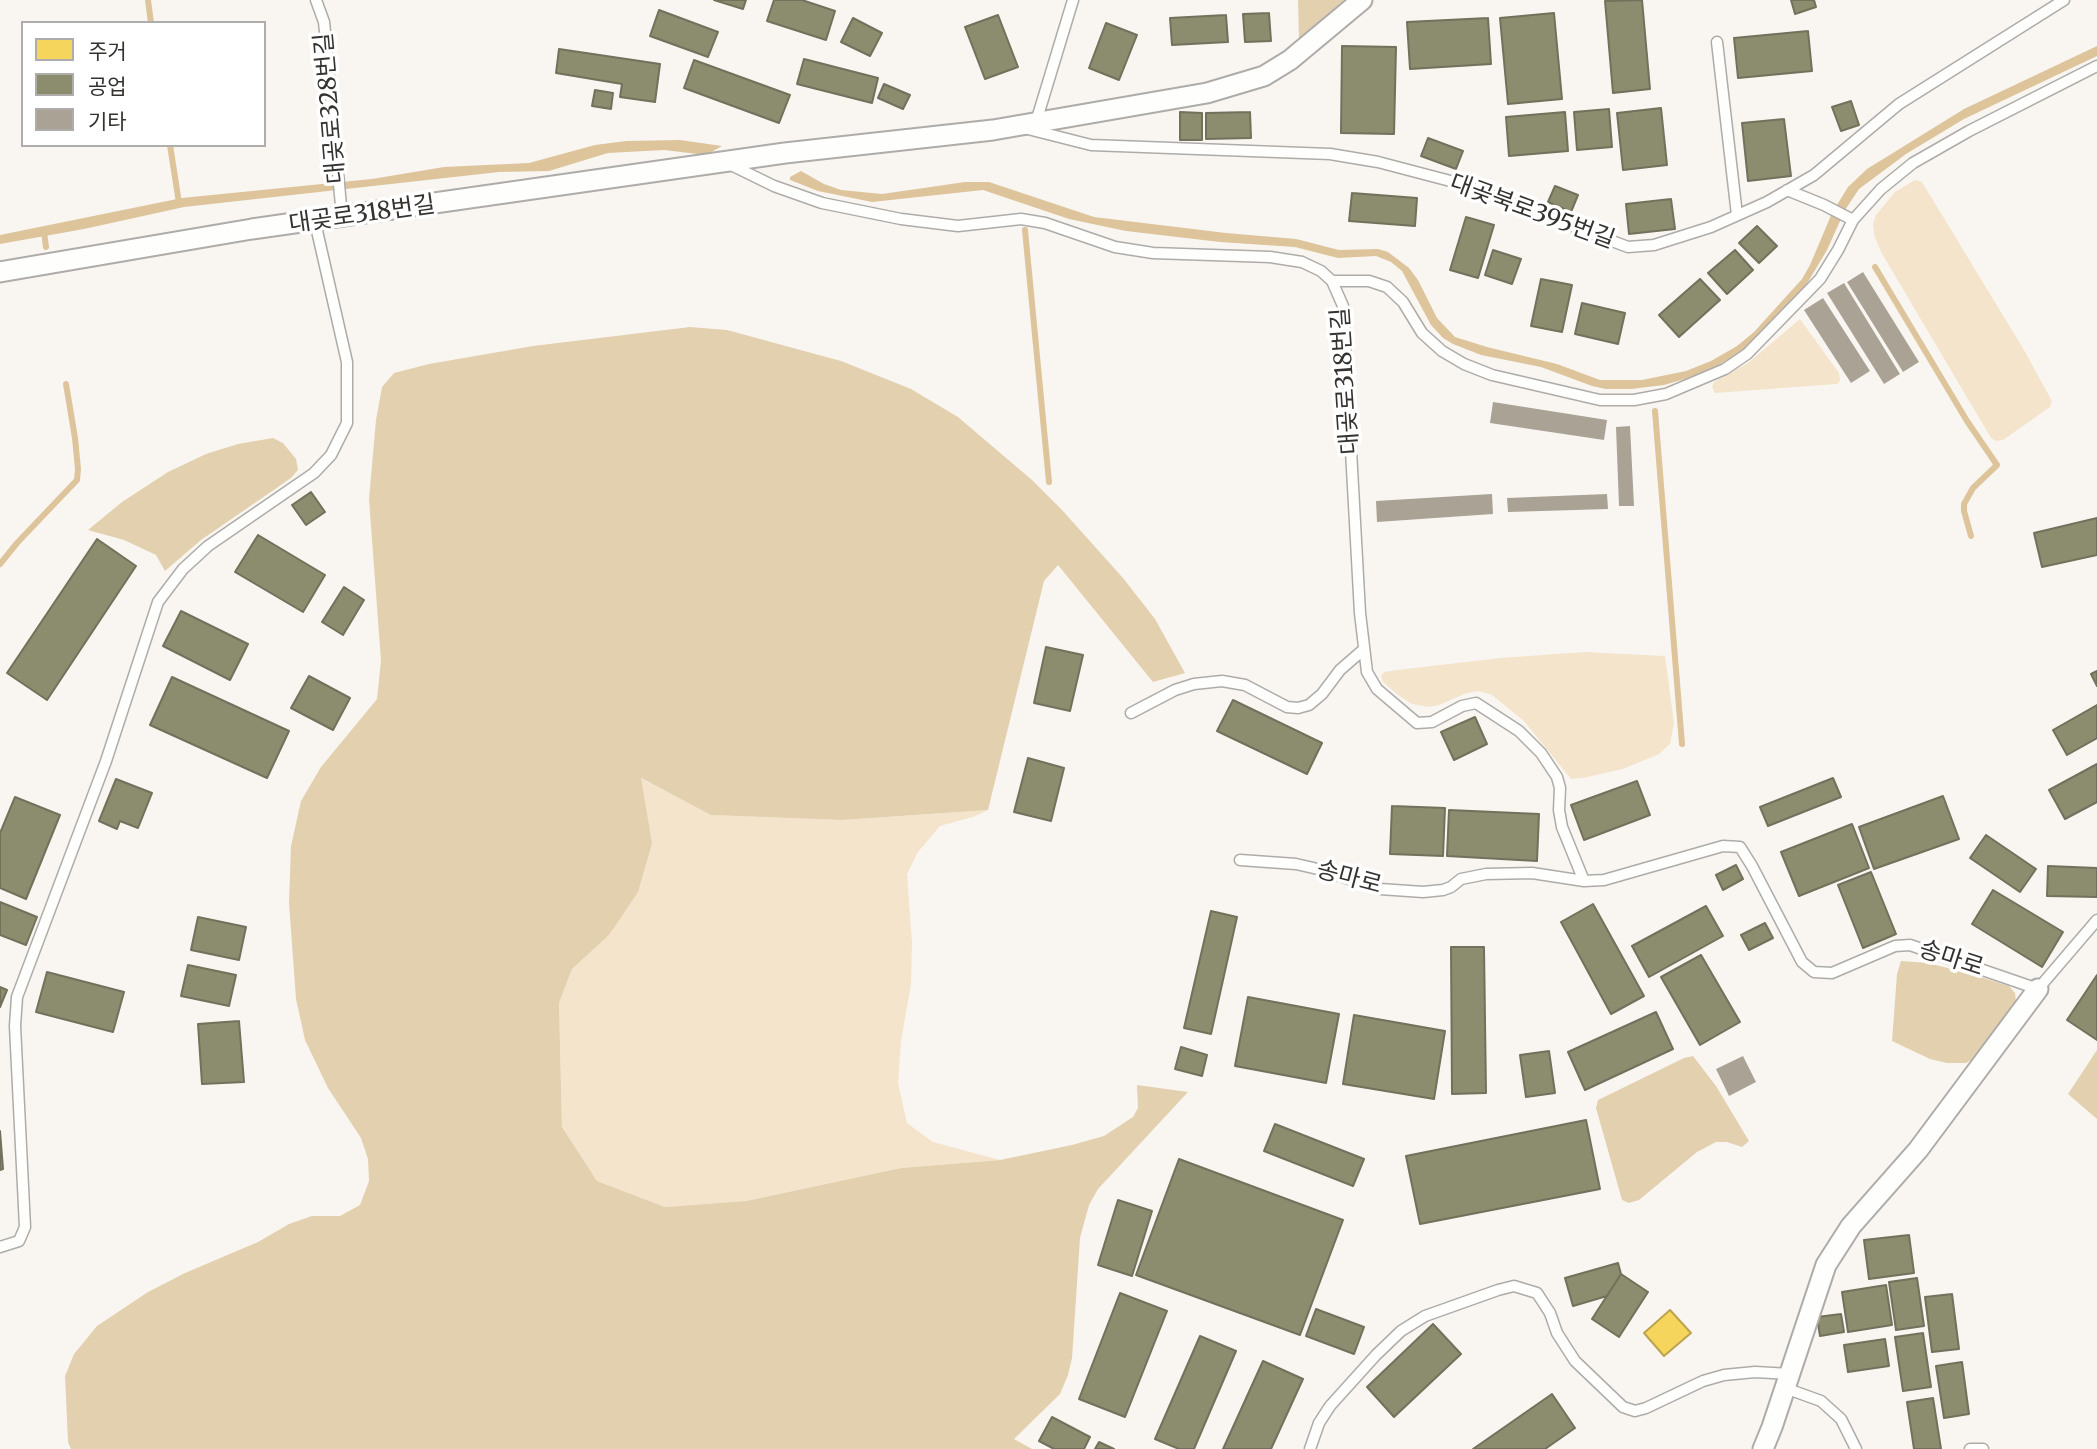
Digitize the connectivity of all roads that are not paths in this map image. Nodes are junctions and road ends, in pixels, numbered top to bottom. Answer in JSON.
{"nodes":[{"id":1,"x":316,"y":0,"type":"edge"},
{"id":2,"x":1073,"y":0,"type":"edge"},
{"id":3,"x":1362,"y":0,"type":"edge"},
{"id":4,"x":2064,"y":0,"type":"edge"},
{"id":5,"x":1717,"y":42,"type":"dead end"},
{"id":6,"x":2097,"y":66,"type":"edge"},
{"id":7,"x":1027,"y":124,"type":"junction"},
{"id":8,"x":725,"y":162,"type":"junction"},
{"id":9,"x":1787,"y":190,"type":"junction"},
{"id":10,"x":341,"y":210,"type":"junction"},
{"id":11,"x":1737,"y":215,"type":"junction"},
{"id":12,"x":1849,"y":218,"type":"junction"},
{"id":13,"x":315,"y":222,"type":"junction"},
{"id":14,"x":0,"y":272,"type":"edge"},
{"id":15,"x":1332,"y":281,"type":"junction"},
{"id":16,"x":1363,"y":650,"type":"junction"},
{"id":17,"x":1131,"y":713,"type":"dead end"},
{"id":18,"x":1240,"y":860,"type":"dead end"},
{"id":19,"x":1584,"y":881,"type":"junction"},
{"id":20,"x":2097,"y":920,"type":"edge"},
{"id":21,"x":2038,"y":989,"type":"junction"},
{"id":22,"x":0,"y":1247,"type":"edge"},
{"id":23,"x":1788,"y":1381,"type":"junction"},
{"id":24,"x":1310,"y":1449,"type":"edge"},
{"id":25,"x":1763,"y":1449,"type":"edge"},
{"id":26,"x":1856,"y":1449,"type":"edge"},
{"id":27,"x":1969,"y":1449,"type":"edge"},
{"id":28,"x":1983,"y":1449,"type":"edge"}],
"edges":[{"from":1,"to":10,"type":"lane","name":"대곶로328번길"},
{"from":2,"to":7,"type":"lane"},
{"from":3,"to":7,"type":"street","name":"대곶로318번길"},
{"from":4,"to":9,"type":"lane","name":"대곶북로395번길"},
{"from":5,"to":11,"type":"lane"},
{"from":6,"to":12,"type":"lane"},
{"from":7,"to":8,"type":"street","name":"대곶로318번길"},
{"from":7,"to":11,"type":"lane","name":"대곶북로395번길"},
{"from":8,"to":10,"type":"street","name":"대곶로318번길"},
{"from":8,"to":15,"type":"lane","name":"대곶로318번길"},
{"from":9,"to":11,"type":"lane","name":"대곶북로395번길"},
{"from":9,"to":12,"type":"lane"},
{"from":10,"to":13,"type":"street","name":"대곶로318번길"},
{"from":12,"to":15,"type":"lane"},
{"from":13,"to":14,"type":"street","name":"대곶로318번길"},
{"from":13,"to":22,"type":"lane"},
{"from":15,"to":16,"type":"lane","name":"대곶로318번길"},
{"from":16,"to":17,"type":"lane"},
{"from":16,"to":19,"type":"lane","name":"대곶로318번길"},
{"from":18,"to":19,"type":"lane","name":"송마로"},
{"from":19,"to":21,"type":"lane","name":"송마로"},
{"from":20,"to":21,"type":"lane"},
{"from":21,"to":23,"type":"street"},
{"from":23,"to":24,"type":"lane"},
{"from":23,"to":25,"type":"street"},
{"from":23,"to":26,"type":"lane"},
{"from":27,"to":28,"type":"lane"}]}
